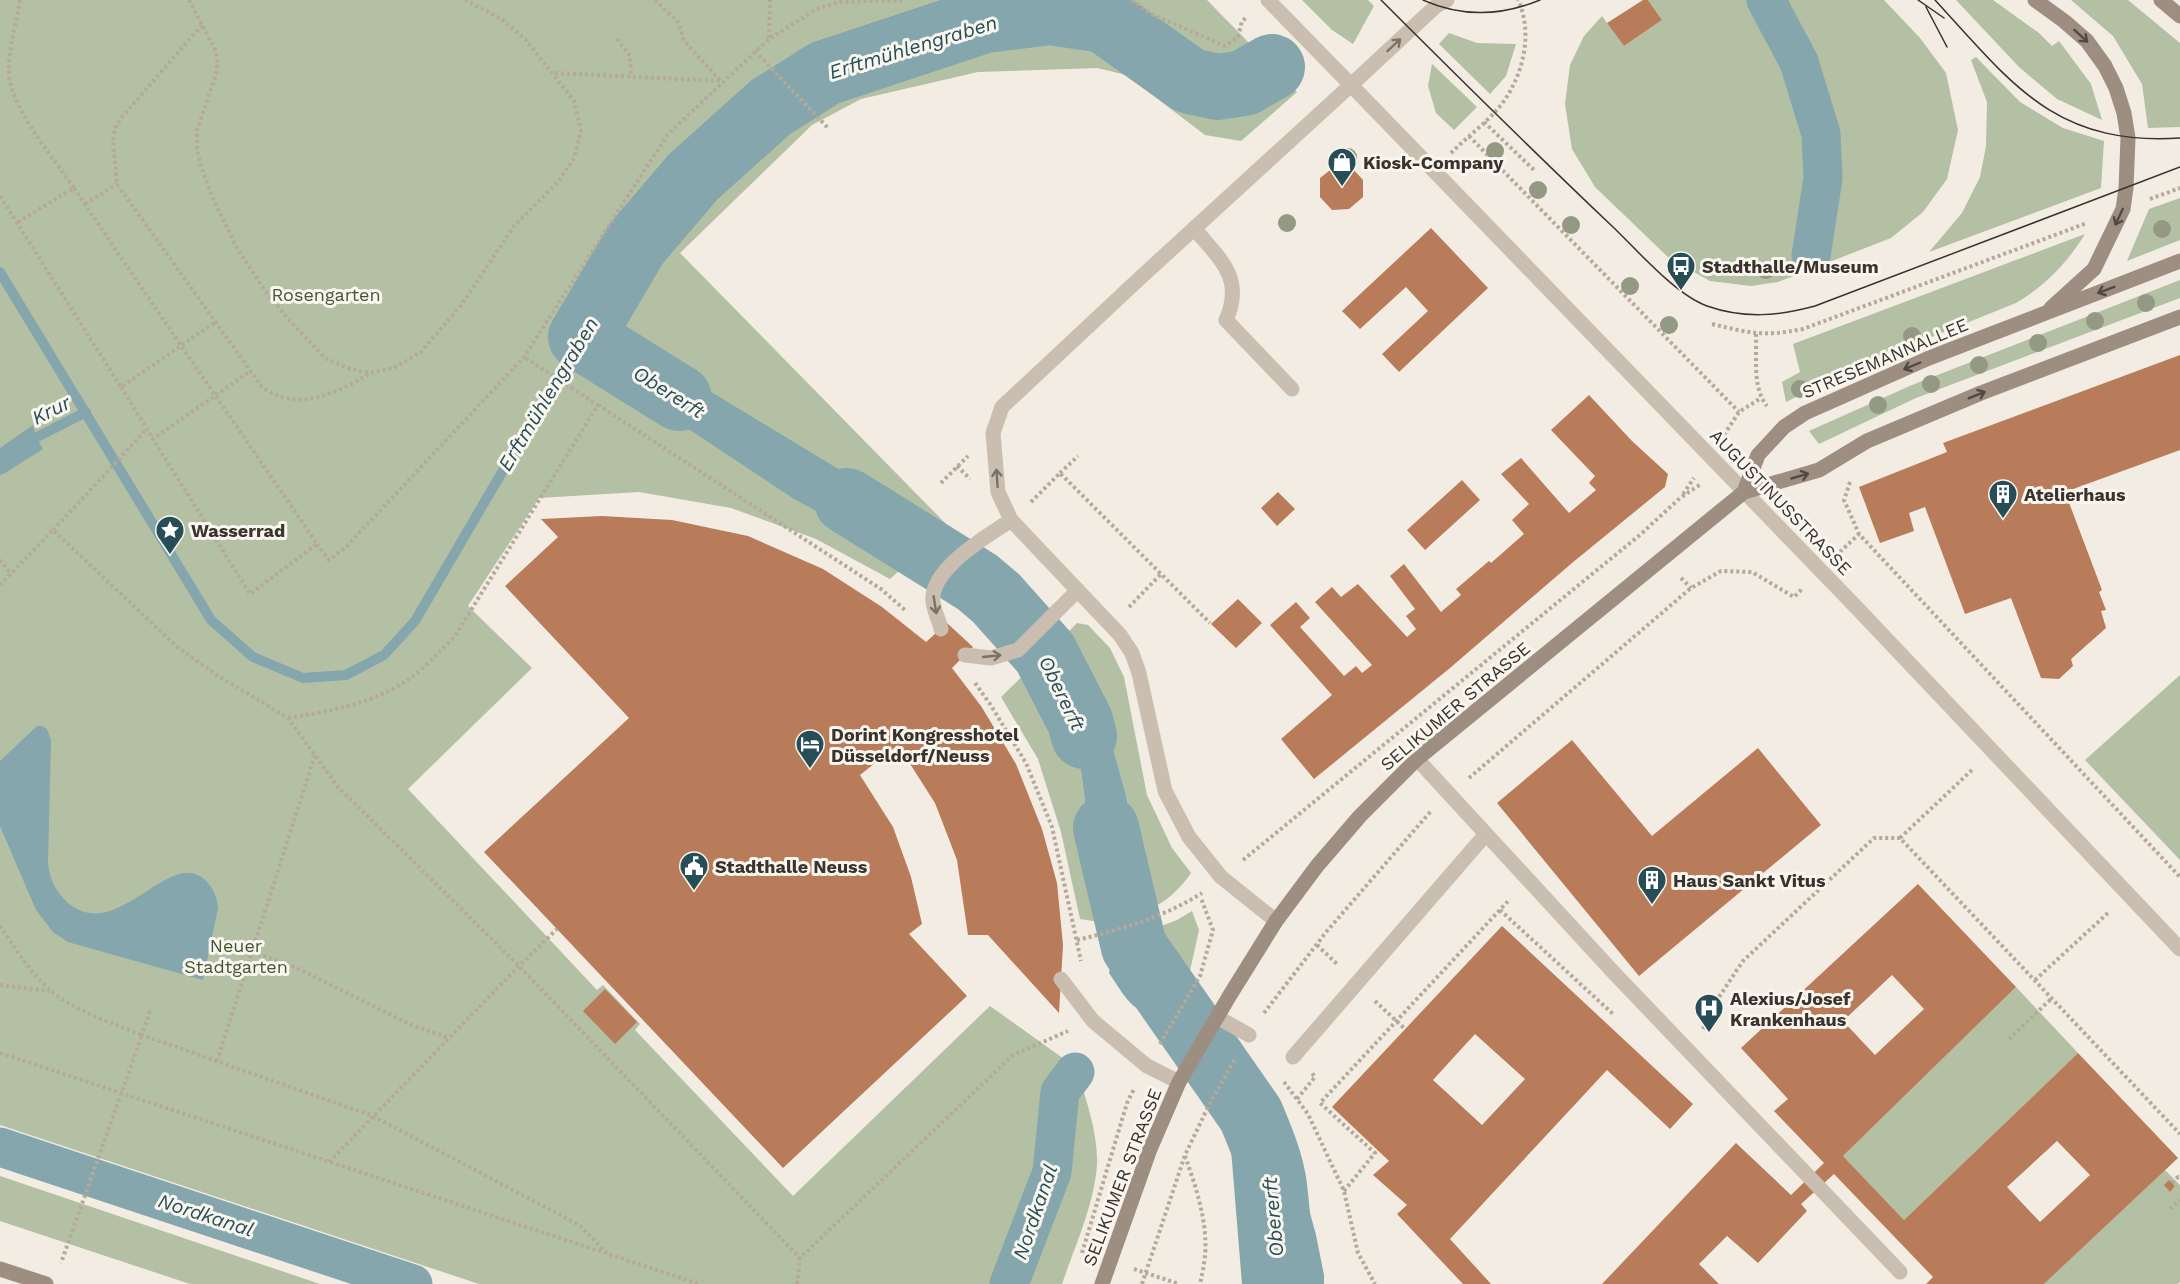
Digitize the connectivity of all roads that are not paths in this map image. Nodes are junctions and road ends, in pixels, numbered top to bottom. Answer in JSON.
{"nodes":[{"id":1,"x":1268,"y":0,"type":"edge"},
{"id":2,"x":1447,"y":0,"type":"edge"},
{"id":3,"x":2035,"y":0,"type":"edge"},
{"id":4,"x":2161,"y":0,"type":"edge"},
{"id":5,"x":2180,"y":16,"type":"edge"},
{"id":6,"x":1351,"y":85,"type":"junction"},
{"id":7,"x":1194,"y":228,"type":"junction"},
{"id":8,"x":2180,"y":261,"type":"edge"},
{"id":9,"x":2045,"y":314,"type":"junction"},
{"id":10,"x":2180,"y":317,"type":"edge"},
{"id":11,"x":1292,"y":389,"type":"dead end"},
{"id":12,"x":1744,"y":492,"type":"junction"},
{"id":13,"x":1011,"y":520,"type":"junction"},
{"id":14,"x":1078,"y":590,"type":"junction"},
{"id":15,"x":941,"y":629,"type":"dead end"},
{"id":16,"x":965,"y":655,"type":"dead end"},
{"id":17,"x":1417,"y":759,"type":"junction"},
{"id":18,"x":1486,"y":834,"type":"junction"},
{"id":19,"x":1276,"y":921,"type":"junction"},
{"id":20,"x":2180,"y":949,"type":"edge"},
{"id":21,"x":1061,"y":979,"type":"dead end"},
{"id":22,"x":1214,"y":1023,"type":"junction"},
{"id":23,"x":1249,"y":1035,"type":"dead end"},
{"id":24,"x":1293,"y":1057,"type":"dead end"},
{"id":25,"x":1183,"y":1076,"type":"junction"},
{"id":26,"x":0,"y":1269,"type":"edge"},
{"id":27,"x":1900,"y":1272,"type":"dead end"},
{"id":28,"x":46,"y":1284,"type":"edge"},
{"id":29,"x":1102,"y":1284,"type":"edge"}],
"edges":[{"from":1,"to":6,"type":"street","name":"AUGUSTINUSSTRASSE"},
{"from":6,"to":2,"type":"street","one_way":true},
{"from":3,"to":9,"type":"street","one_way":true},
{"from":4,"to":5,"type":"street"},
{"from":6,"to":7,"type":"street"},
{"from":6,"to":12,"type":"street","name":"AUGUSTINUSSTRASSE"},
{"from":7,"to":11,"type":"street"},
{"from":13,"to":7,"type":"street","one_way":true},
{"from":8,"to":9,"type":"street","name":"STRESEMANNALLEE","one_way":true},
{"from":9,"to":12,"type":"street","name":"STRESEMANNALLEE","one_way":true},
{"from":12,"to":10,"type":"street","one_way":true},
{"from":12,"to":17,"type":"street","name":"SELIKUMER STRASSE"},
{"from":12,"to":20,"type":"street","name":"AUGUSTINUSSTRASSE"},
{"from":13,"to":14,"type":"street"},
{"from":13,"to":15,"type":"street","one_way":true},
{"from":16,"to":14,"type":"street","one_way":true},
{"from":14,"to":19,"type":"street"},
{"from":17,"to":18,"type":"street"},
{"from":17,"to":19,"type":"street","name":"SELIKUMER STRASSE"},
{"from":18,"to":24,"type":"street"},
{"from":18,"to":27,"type":"street"},
{"from":19,"to":22,"type":"street","name":"SELIKUMER STRASSE"},
{"from":21,"to":25,"type":"street"},
{"from":22,"to":23,"type":"street"},
{"from":22,"to":25,"type":"street","name":"SELIKUMER STRASSE"},
{"from":25,"to":29,"type":"street","name":"SELIKUMER STRASSE"},
{"from":26,"to":28,"type":"street"}]}
